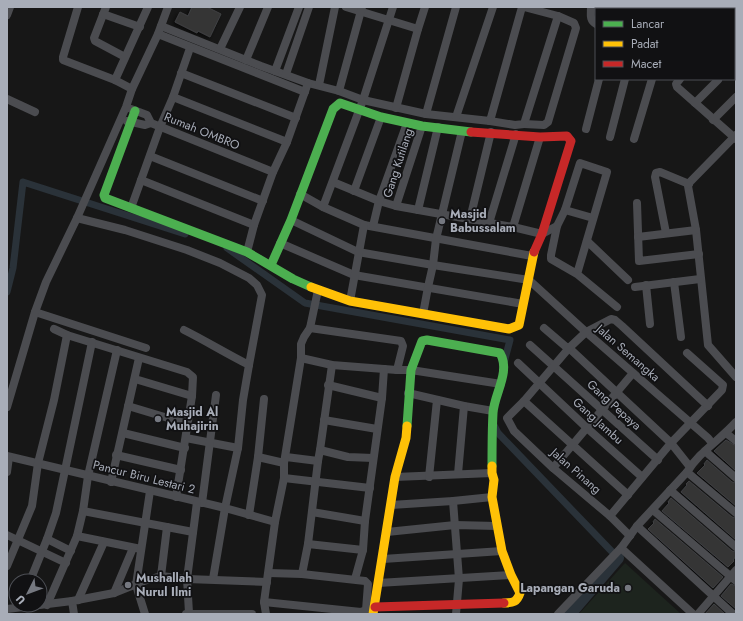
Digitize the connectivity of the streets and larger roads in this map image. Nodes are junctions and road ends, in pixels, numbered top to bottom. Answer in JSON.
{"nodes":[{"id":1,"x":10,"y":7,"type":"edge"},
{"id":2,"x":78,"y":7,"type":"edge"},
{"id":3,"x":148,"y":7,"type":"edge"},
{"id":4,"x":168,"y":7,"type":"edge"},
{"id":5,"x":240,"y":7,"type":"edge"},
{"id":6,"x":268,"y":7,"type":"edge"},
{"id":7,"x":299,"y":7,"type":"edge"},
{"id":8,"x":309,"y":7,"type":"edge"},
{"id":9,"x":335,"y":7,"type":"edge"},
{"id":10,"x":346,"y":7,"type":"edge"},
{"id":11,"x":393,"y":7,"type":"edge"},
{"id":12,"x":425,"y":7,"type":"edge"},
{"id":13,"x":456,"y":7,"type":"edge"},
{"id":14,"x":493,"y":7,"type":"edge"},
{"id":15,"x":523,"y":7,"type":"edge"},
{"id":16,"x":591,"y":7,"type":"edge"},
{"id":17,"x":362,"y":9,"type":"edge"},
{"id":18,"x":104,"y":11,"type":"edge"},
{"id":19,"x":7,"y":14,"type":"edge"},
{"id":20,"x":558,"y":16,"type":"junction"},
{"id":21,"x":389,"y":19,"type":"junction"},
{"id":22,"x":595,"y":23,"type":"edge"},
{"id":23,"x":161,"y":26,"type":"junction"},
{"id":24,"x":140,"y":27,"type":"junction"},
{"id":25,"x":418,"y":29,"type":"junction"},
{"id":26,"x":158,"y":34,"type":"junction"},
{"id":27,"x":190,"y":48,"type":"junction"},
{"id":28,"x":220,"y":49,"type":"junction"},
{"id":29,"x":125,"y":57,"type":"junction"},
{"id":30,"x":246,"y":60,"type":"junction"},
{"id":31,"x":276,"y":71,"type":"junction"},
{"id":32,"x":181,"y":73,"type":"junction"},
{"id":33,"x":286,"y":74,"type":"junction"},
{"id":34,"x":115,"y":80,"type":"junction"},
{"id":35,"x":599,"y":80,"type":"edge"},
{"id":36,"x":626,"y":80,"type":"edge"},
{"id":37,"x":652,"y":80,"type":"edge"},
{"id":38,"x":679,"y":80,"type":"edge"},
{"id":39,"x":718,"y":80,"type":"edge"},
{"id":40,"x":308,"y":83,"type":"junction"},
{"id":41,"x":319,"y":85,"type":"junction"},
{"id":42,"x":132,"y":88,"type":"junction"},
{"id":43,"x":339,"y":91,"type":"junction"},
{"id":44,"x":305,"y":92,"type":"junction"},
{"id":45,"x":172,"y":97,"type":"junction"},
{"id":46,"x":736,"y":97,"type":"edge"},
{"id":47,"x":7,"y":99,"type":"edge"},
{"id":48,"x":363,"y":100,"type":"junction"},
{"id":49,"x":695,"y":103,"type":"junction"},
{"id":50,"x":126,"y":107,"type":"junction"},
{"id":51,"x":396,"y":108,"type":"junction"},
{"id":52,"x":135,"y":110,"type":"junction"},
{"id":53,"x":359,"y":110,"type":"junction"},
{"id":54,"x":35,"y":112,"type":"dead end"},
{"id":55,"x":426,"y":114,"type":"junction"},
{"id":56,"x":382,"y":117,"type":"junction"},
{"id":57,"x":456,"y":117,"type":"junction"},
{"id":58,"x":121,"y":118,"type":"junction"},
{"id":59,"x":296,"y":118,"type":"junction"},
{"id":60,"x":713,"y":120,"type":"junction"},
{"id":61,"x":490,"y":121,"type":"junction"},
{"id":62,"x":130,"y":122,"type":"junction"},
{"id":63,"x":151,"y":123,"type":"junction"},
{"id":64,"x":407,"y":123,"type":"junction"},
{"id":65,"x":524,"y":124,"type":"junction"},
{"id":66,"x":422,"y":126,"type":"junction"},
{"id":67,"x":160,"y":127,"type":"junction"},
{"id":68,"x":438,"y":127,"type":"junction"},
{"id":69,"x":586,"y":129,"type":"dead end"},
{"id":70,"x":462,"y":131,"type":"junction"},
{"id":71,"x":491,"y":132,"type":"junction"},
{"id":72,"x":516,"y":134,"type":"junction"},
{"id":73,"x":540,"y":137,"type":"junction"},
{"id":74,"x":610,"y":137,"type":"dead end"},
{"id":75,"x":735,"y":137,"type":"edge"},
{"id":76,"x":634,"y":139,"type":"dead end"},
{"id":77,"x":287,"y":142,"type":"junction"},
{"id":78,"x":150,"y":156,"type":"junction"},
{"id":79,"x":273,"y":172,"type":"junction"},
{"id":80,"x":141,"y":180,"type":"junction"},
{"id":81,"x":333,"y":182,"type":"junction"},
{"id":82,"x":688,"y":184,"type":"junction"},
{"id":83,"x":354,"y":191,"type":"junction"},
{"id":84,"x":300,"y":194,"type":"junction"},
{"id":85,"x":263,"y":200,"type":"junction"},
{"id":86,"x":379,"y":201,"type":"junction"},
{"id":87,"x":637,"y":203,"type":"dead end"},
{"id":88,"x":396,"y":206,"type":"junction"},
{"id":89,"x":323,"y":207,"type":"junction"},
{"id":90,"x":131,"y":208,"type":"junction"},
{"id":91,"x":418,"y":210,"type":"junction"},
{"id":92,"x":565,"y":210,"type":"junction"},
{"id":93,"x":441,"y":215,"type":"junction"},
{"id":94,"x":77,"y":218,"type":"junction"},
{"id":95,"x":594,"y":218,"type":"junction"},
{"id":96,"x":470,"y":219,"type":"junction"},
{"id":97,"x":290,"y":220,"type":"junction"},
{"id":98,"x":489,"y":223,"type":"junction"},
{"id":99,"x":254,"y":225,"type":"junction"},
{"id":100,"x":364,"y":225,"type":"junction"},
{"id":101,"x":373,"y":226,"type":"junction"},
{"id":102,"x":557,"y":226,"type":"junction"},
{"id":103,"x":513,"y":227,"type":"junction"},
{"id":104,"x":696,"y":230,"type":"junction"},
{"id":105,"x":666,"y":233,"type":"junction"},
{"id":106,"x":542,"y":234,"type":"junction"},
{"id":107,"x":638,"y":237,"type":"junction"},
{"id":108,"x":436,"y":239,"type":"junction"},
{"id":109,"x":587,"y":241,"type":"junction"},
{"id":110,"x":280,"y":243,"type":"junction"},
{"id":111,"x":247,"y":252,"type":"junction"},
{"id":112,"x":358,"y":252,"type":"junction"},
{"id":113,"x":699,"y":254,"type":"junction"},
{"id":114,"x":532,"y":256,"type":"junction"},
{"id":115,"x":270,"y":265,"type":"junction"},
{"id":116,"x":433,"y":265,"type":"junction"},
{"id":117,"x":577,"y":274,"type":"junction"},
{"id":118,"x":354,"y":275,"type":"junction"},
{"id":119,"x":700,"y":279,"type":"junction"},
{"id":120,"x":529,"y":280,"type":"junction"},
{"id":121,"x":628,"y":280,"type":"dead end"},
{"id":122,"x":674,"y":282,"type":"junction"},
{"id":123,"x":646,"y":285,"type":"junction"},
{"id":124,"x":428,"y":287,"type":"junction"},
{"id":125,"x":635,"y":287,"type":"dead end"},
{"id":126,"x":318,"y":290,"type":"junction"},
{"id":127,"x":350,"y":301,"type":"junction"},
{"id":128,"x":523,"y":304,"type":"junction"},
{"id":129,"x":617,"y":307,"type":"dead end"},
{"id":130,"x":36,"y":312,"type":"junction"},
{"id":131,"x":423,"y":314,"type":"junction"},
{"id":132,"x":650,"y":324,"type":"dead end"},
{"id":133,"x":310,"y":328,"type":"junction"},
{"id":134,"x":544,"y":328,"type":"dead end"},
{"id":135,"x":54,"y":329,"type":"dead end"},
{"id":136,"x":184,"y":330,"type":"dead end"},
{"id":137,"x":586,"y":332,"type":"junction"},
{"id":138,"x":67,"y":335,"type":"junction"},
{"id":139,"x":681,"y":337,"type":"dead end"},
{"id":140,"x":92,"y":342,"type":"junction"},
{"id":141,"x":530,"y":345,"type":"dead end"},
{"id":142,"x":146,"y":348,"type":"dead end"},
{"id":143,"x":569,"y":348,"type":"junction"},
{"id":144,"x":117,"y":350,"type":"junction"},
{"id":145,"x":687,"y":353,"type":"dead end"},
{"id":146,"x":139,"y":358,"type":"junction"},
{"id":147,"x":301,"y":358,"type":"junction"},
{"id":148,"x":518,"y":363,"type":"dead end"},
{"id":149,"x":249,"y":365,"type":"junction"},
{"id":150,"x":332,"y":365,"type":"junction"},
{"id":151,"x":554,"y":366,"type":"junction"},
{"id":152,"x":384,"y":369,"type":"junction"},
{"id":153,"x":397,"y":370,"type":"junction"},
{"id":154,"x":411,"y":370,"type":"junction"},
{"id":155,"x":633,"y":373,"type":"junction"},
{"id":156,"x":736,"y":377,"type":"edge"},
{"id":157,"x":135,"y":379,"type":"junction"},
{"id":158,"x":539,"y":382,"type":"junction"},
{"id":159,"x":501,"y":384,"type":"junction"},
{"id":160,"x":328,"y":385,"type":"junction"},
{"id":161,"x":408,"y":393,"type":"junction"},
{"id":162,"x":616,"y":394,"type":"junction"},
{"id":163,"x":216,"y":395,"type":"dead end"},
{"id":164,"x":192,"y":396,"type":"junction"},
{"id":165,"x":382,"y":398,"type":"junction"},
{"id":166,"x":264,"y":399,"type":"dead end"},
{"id":167,"x":437,"y":400,"type":"junction"},
{"id":168,"x":524,"y":401,"type":"junction"},
{"id":169,"x":128,"y":406,"type":"junction"},
{"id":170,"x":464,"y":406,"type":"junction"},
{"id":171,"x":708,"y":406,"type":"junction"},
{"id":172,"x":7,"y":407,"type":"edge"},
{"id":173,"x":493,"y":411,"type":"junction"},
{"id":174,"x":602,"y":411,"type":"junction"},
{"id":175,"x":324,"y":420,"type":"junction"},
{"id":176,"x":736,"y":422,"type":"edge"},
{"id":177,"x":188,"y":424,"type":"junction"},
{"id":178,"x":691,"y":424,"type":"junction"},
{"id":179,"x":587,"y":428,"type":"junction"},
{"id":180,"x":378,"y":429,"type":"junction"},
{"id":181,"x":123,"y":433,"type":"junction"},
{"id":182,"x":726,"y":433,"type":"junction"},
{"id":183,"x":186,"y":438,"type":"junction"},
{"id":184,"x":210,"y":442,"type":"junction"},
{"id":185,"x":736,"y":442,"type":"edge"},
{"id":186,"x":712,"y":443,"type":"junction"},
{"id":187,"x":671,"y":444,"type":"junction"},
{"id":188,"x":573,"y":445,"type":"junction"},
{"id":189,"x":185,"y":448,"type":"junction"},
{"id":190,"x":238,"y":448,"type":"junction"},
{"id":191,"x":320,"y":450,"type":"junction"},
{"id":192,"x":705,"y":451,"type":"junction"},
{"id":193,"x":116,"y":455,"type":"junction"},
{"id":194,"x":8,"y":457,"type":"edge"},
{"id":195,"x":258,"y":457,"type":"junction"},
{"id":196,"x":373,"y":458,"type":"junction"},
{"id":197,"x":285,"y":460,"type":"junction"},
{"id":198,"x":658,"y":460,"type":"junction"},
{"id":199,"x":318,"y":461,"type":"junction"},
{"id":200,"x":38,"y":463,"type":"junction"},
{"id":201,"x":553,"y":468,"type":"junction"},
{"id":202,"x":64,"y":470,"type":"junction"},
{"id":203,"x":181,"y":470,"type":"junction"},
{"id":204,"x":689,"y":470,"type":"junction"},
{"id":205,"x":7,"y":472,"type":"edge"},
{"id":206,"x":492,"y":473,"type":"junction"},
{"id":207,"x":458,"y":474,"type":"junction"},
{"id":208,"x":88,"y":476,"type":"junction"},
{"id":209,"x":429,"y":476,"type":"junction"},
{"id":210,"x":395,"y":477,"type":"junction"},
{"id":211,"x":642,"y":477,"type":"junction"},
{"id":212,"x":284,"y":478,"type":"junction"},
{"id":213,"x":736,"y":478,"type":"edge"},
{"id":214,"x":111,"y":482,"type":"junction"},
{"id":215,"x":315,"y":482,"type":"junction"},
{"id":216,"x":370,"y":488,"type":"junction"},
{"id":217,"x":670,"y":490,"type":"junction"},
{"id":218,"x":150,"y":491,"type":"junction"},
{"id":219,"x":628,"y":495,"type":"junction"},
{"id":220,"x":492,"y":497,"type":"junction"},
{"id":221,"x":176,"y":498,"type":"junction"},
{"id":222,"x":453,"y":502,"type":"junction"},
{"id":223,"x":199,"y":503,"type":"junction"},
{"id":224,"x":391,"y":505,"type":"junction"},
{"id":225,"x":225,"y":508,"type":"junction"},
{"id":226,"x":653,"y":510,"type":"junction"},
{"id":227,"x":83,"y":511,"type":"junction"},
{"id":228,"x":312,"y":512,"type":"junction"},
{"id":229,"x":736,"y":513,"type":"edge"},
{"id":230,"x":249,"y":515,"type":"junction"},
{"id":231,"x":610,"y":516,"type":"junction"},
{"id":232,"x":365,"y":521,"type":"junction"},
{"id":233,"x":145,"y":522,"type":"junction"},
{"id":234,"x":275,"y":522,"type":"junction"},
{"id":235,"x":455,"y":525,"type":"junction"},
{"id":236,"x":496,"y":526,"type":"junction"},
{"id":237,"x":637,"y":526,"type":"junction"},
{"id":238,"x":167,"y":527,"type":"junction"},
{"id":239,"x":193,"y":532,"type":"junction"},
{"id":240,"x":387,"y":532,"type":"junction"},
{"id":241,"x":7,"y":535,"type":"edge"},
{"id":242,"x":77,"y":536,"type":"junction"},
{"id":243,"x":630,"y":536,"type":"junction"},
{"id":244,"x":47,"y":539,"type":"junction"},
{"id":245,"x":18,"y":540,"type":"junction"},
{"id":246,"x":104,"y":542,"type":"junction"},
{"id":247,"x":308,"y":544,"type":"junction"},
{"id":248,"x":736,"y":547,"type":"edge"},
{"id":249,"x":137,"y":548,"type":"junction"},
{"id":250,"x":363,"y":550,"type":"junction"},
{"id":251,"x":72,"y":551,"type":"junction"},
{"id":252,"x":502,"y":551,"type":"junction"},
{"id":253,"x":42,"y":552,"type":"junction"},
{"id":254,"x":457,"y":554,"type":"junction"},
{"id":255,"x":616,"y":554,"type":"junction"},
{"id":256,"x":383,"y":559,"type":"junction"},
{"id":257,"x":66,"y":563,"type":"junction"},
{"id":258,"x":7,"y":566,"type":"edge"},
{"id":259,"x":736,"y":570,"type":"edge"},
{"id":260,"x":33,"y":573,"type":"edge"},
{"id":261,"x":269,"y":573,"type":"junction"},
{"id":262,"x":302,"y":574,"type":"junction"},
{"id":263,"x":511,"y":575,"type":"junction"},
{"id":264,"x":161,"y":576,"type":"junction"},
{"id":265,"x":187,"y":579,"type":"junction"},
{"id":266,"x":212,"y":579,"type":"junction"},
{"id":267,"x":356,"y":579,"type":"junction"},
{"id":268,"x":459,"y":579,"type":"junction"},
{"id":269,"x":733,"y":579,"type":"edge"},
{"id":270,"x":267,"y":582,"type":"junction"},
{"id":271,"x":378,"y":583,"type":"junction"},
{"id":272,"x":136,"y":585,"type":"junction"},
{"id":273,"x":114,"y":593,"type":"junction"},
{"id":274,"x":713,"y":596,"type":"junction"},
{"id":275,"x":75,"y":600,"type":"junction"},
{"id":276,"x":48,"y":601,"type":"edge"},
{"id":277,"x":264,"y":602,"type":"junction"},
{"id":278,"x":48,"y":605,"type":"edge"},
{"id":279,"x":456,"y":609,"type":"edge"},
{"id":280,"x":374,"y":611,"type":"edge"},
{"id":281,"x":74,"y":614,"type":"edge"},
{"id":282,"x":145,"y":614,"type":"edge"},
{"id":283,"x":187,"y":614,"type":"edge"},
{"id":284,"x":252,"y":614,"type":"edge"},
{"id":285,"x":266,"y":614,"type":"edge"},
{"id":286,"x":558,"y":614,"type":"edge"},
{"id":287,"x":692,"y":614,"type":"edge"},
{"id":288,"x":698,"y":614,"type":"edge"},
{"id":289,"x":733,"y":614,"type":"edge"}],
"edges":[{"from":1,"to":19,"type":"street"},
{"from":2,"to":34,"type":"street"},
{"from":3,"to":24,"type":"street"},
{"from":4,"to":23,"type":"street"},
{"from":5,"to":28,"type":"street"},
{"from":6,"to":30,"type":"street"},
{"from":7,"to":31,"type":"street"},
{"from":8,"to":33,"type":"street"},
{"from":9,"to":41,"type":"street"},
{"from":10,"to":17,"type":"street"},
{"from":11,"to":21,"type":"street"},
{"from":12,"to":25,"type":"street"},
{"from":13,"to":55,"type":"street"},
{"from":14,"to":57,"type":"street"},
{"from":15,"to":20,"type":"street"},
{"from":15,"to":61,"type":"street"},
{"from":16,"to":22,"type":"street"},
{"from":17,"to":21,"type":"street"},
{"from":17,"to":43,"type":"street"},
{"from":18,"to":24,"type":"street"},
{"from":18,"to":29,"type":"street"},
{"from":20,"to":65,"type":"street"},
{"from":20,"to":65,"type":"street"},
{"from":21,"to":25,"type":"street"},
{"from":21,"to":48,"type":"street"},
{"from":23,"to":26,"type":"street"},
{"from":23,"to":28,"type":"street"},
{"from":24,"to":29,"type":"street"},
{"from":25,"to":51,"type":"street"},
{"from":26,"to":27,"type":"street"},
{"from":26,"to":42,"type":"street"},
{"from":27,"to":32,"type":"street"},
{"from":27,"to":44,"type":"street"},
{"from":28,"to":30,"type":"street"},
{"from":29,"to":34,"type":"street"},
{"from":30,"to":31,"type":"street"},
{"from":31,"to":33,"type":"street"},
{"from":32,"to":45,"type":"street"},
{"from":32,"to":59,"type":"street"},
{"from":33,"to":40,"type":"street"},
{"from":34,"to":42,"type":"street"},
{"from":35,"to":69,"type":"street"},
{"from":36,"to":74,"type":"street"},
{"from":37,"to":76,"type":"street"},
{"from":38,"to":49,"type":"street"},
{"from":39,"to":49,"type":"street"},
{"from":40,"to":41,"type":"street"},
{"from":40,"to":44,"type":"street"},
{"from":41,"to":43,"type":"street"},
{"from":42,"to":50,"type":"street"},
{"from":43,"to":48,"type":"street"},
{"from":44,"to":59,"type":"street"},
{"from":45,"to":67,"type":"street"},
{"from":45,"to":77,"type":"street"},
{"from":46,"to":60,"type":"street"},
{"from":47,"to":54,"type":"street"},
{"from":48,"to":51,"type":"street"},
{"from":48,"to":53,"type":"street"},
{"from":49,"to":60,"type":"street"},
{"from":50,"to":52,"type":"street","name":"Rumah OMBRO"},
{"from":50,"to":58,"type":"street"},
{"from":51,"to":55,"type":"street"},
{"from":52,"to":62,"type":"street"},
{"from":52,"to":63,"type":"street","name":"Rumah OMBRO"},
{"from":53,"to":56,"type":"street"},
{"from":53,"to":81,"type":"street"},
{"from":53,"to":84,"type":"street"},
{"from":55,"to":57,"type":"street"},
{"from":56,"to":64,"type":"street"},
{"from":56,"to":83,"type":"street"},
{"from":57,"to":61,"type":"street"},
{"from":58,"to":62,"type":"street"},
{"from":58,"to":94,"type":"street"},
{"from":59,"to":77,"type":"street"},
{"from":60,"to":75,"type":"street"},
{"from":61,"to":65,"type":"street"},
{"from":62,"to":63,"type":"street"},
{"from":62,"to":90,"type":"street"},
{"from":63,"to":67,"type":"street","name":"Rumah OMBRO"},
{"from":64,"to":66,"type":"street"},
{"from":64,"to":86,"type":"street","name":"Gang Kutilang"},
{"from":66,"to":68,"type":"street"},
{"from":66,"to":88,"type":"street","name":"Gang Kutilang"},
{"from":67,"to":78,"type":"street"},
{"from":67,"to":79,"type":"street","name":"Rumah OMBRO"},
{"from":68,"to":70,"type":"street"},
{"from":68,"to":91,"type":"street"},
{"from":70,"to":71,"type":"street"},
{"from":70,"to":93,"type":"street"},
{"from":71,"to":72,"type":"street"},
{"from":71,"to":96,"type":"street"},
{"from":72,"to":73,"type":"street"},
{"from":72,"to":98,"type":"street"},
{"from":73,"to":103,"type":"street"},
{"from":73,"to":106,"type":"street"},
{"from":75,"to":82,"type":"street"},
{"from":77,"to":79,"type":"street"},
{"from":78,"to":80,"type":"street"},
{"from":78,"to":85,"type":"street"},
{"from":79,"to":85,"type":"street"},
{"from":80,"to":90,"type":"street"},
{"from":80,"to":99,"type":"street"},
{"from":81,"to":83,"type":"street"},
{"from":81,"to":89,"type":"street"},
{"from":82,"to":104,"type":"street"},
{"from":82,"to":105,"type":"street"},
{"from":83,"to":86,"type":"street"},
{"from":84,"to":89,"type":"street"},
{"from":84,"to":97,"type":"street"},
{"from":85,"to":99,"type":"street"},
{"from":86,"to":88,"type":"street"},
{"from":86,"to":101,"type":"street","name":"Gang Kutilang"},
{"from":87,"to":107,"type":"street"},
{"from":88,"to":91,"type":"street"},
{"from":89,"to":100,"type":"street"},
{"from":90,"to":111,"type":"street"},
{"from":91,"to":93,"type":"street"},
{"from":92,"to":95,"type":"street"},
{"from":92,"to":95,"type":"street"},
{"from":92,"to":102,"type":"street"},
{"from":93,"to":96,"type":"street"},
{"from":93,"to":108,"type":"street"},
{"from":94,"to":130,"type":"street"},
{"from":94,"to":149,"type":"street"},
{"from":95,"to":109,"type":"street"},
{"from":96,"to":98,"type":"street"},
{"from":97,"to":110,"type":"street"},
{"from":97,"to":112,"type":"street"},
{"from":98,"to":103,"type":"street"},
{"from":99,"to":111,"type":"street"},
{"from":100,"to":101,"type":"street"},
{"from":100,"to":112,"type":"street"},
{"from":101,"to":108,"type":"street"},
{"from":102,"to":106,"type":"street"},
{"from":102,"to":117,"type":"street"},
{"from":103,"to":106,"type":"street"},
{"from":104,"to":105,"type":"street"},
{"from":104,"to":113,"type":"street"},
{"from":105,"to":107,"type":"street"},
{"from":106,"to":114,"type":"street"},
{"from":107,"to":113,"type":"street"},
{"from":108,"to":114,"type":"street"},
{"from":108,"to":116,"type":"street"},
{"from":109,"to":117,"type":"street"},
{"from":109,"to":121,"type":"street"},
{"from":110,"to":115,"type":"street"},
{"from":110,"to":118,"type":"street"},
{"from":111,"to":115,"type":"street"},
{"from":112,"to":116,"type":"street"},
{"from":112,"to":118,"type":"street"},
{"from":113,"to":119,"type":"street"},
{"from":114,"to":120,"type":"street"},
{"from":115,"to":126,"type":"street"},
{"from":116,"to":120,"type":"street"},
{"from":116,"to":124,"type":"street"},
{"from":117,"to":129,"type":"street"},
{"from":118,"to":124,"type":"street"},
{"from":118,"to":127,"type":"street"},
{"from":119,"to":122,"type":"street"},
{"from":119,"to":156,"type":"street"},
{"from":120,"to":128,"type":"street"},
{"from":120,"to":137,"type":"street","name":"Jalan Semangka"},
{"from":122,"to":123,"type":"street"},
{"from":122,"to":139,"type":"street"},
{"from":123,"to":125,"type":"street"},
{"from":123,"to":132,"type":"street"},
{"from":124,"to":128,"type":"street"},
{"from":124,"to":131,"type":"street"},
{"from":126,"to":127,"type":"street"},
{"from":126,"to":133,"type":"street"},
{"from":127,"to":131,"type":"street"},
{"from":128,"to":131,"type":"street"},
{"from":130,"to":142,"type":"street"},
{"from":130,"to":172,"type":"street"},
{"from":133,"to":147,"type":"street"},
{"from":133,"to":153,"type":"street"},
{"from":134,"to":143,"type":"street"},
{"from":135,"to":138,"type":"street"},
{"from":136,"to":149,"type":"street"},
{"from":137,"to":143,"type":"street"},
{"from":137,"to":155,"type":"street","name":"Jalan Semangka"},
{"from":137,"to":171,"type":"street"},
{"from":138,"to":140,"type":"street"},
{"from":138,"to":200,"type":"street"},
{"from":140,"to":144,"type":"street"},
{"from":140,"to":202,"type":"street"},
{"from":141,"to":151,"type":"street","name":"Gang Pepaya"},
{"from":143,"to":151,"type":"street"},
{"from":143,"to":162,"type":"street"},
{"from":144,"to":146,"type":"street"},
{"from":144,"to":208,"type":"street"},
{"from":145,"to":171,"type":"street"},
{"from":146,"to":157,"type":"street"},
{"from":146,"to":164,"type":"street"},
{"from":147,"to":150,"type":"street"},
{"from":147,"to":197,"type":"street"},
{"from":148,"to":158,"type":"street","name":"Gang Jambu"},
{"from":149,"to":190,"type":"street"},
{"from":150,"to":152,"type":"street"},
{"from":150,"to":160,"type":"street"},
{"from":151,"to":158,"type":"street"},
{"from":151,"to":174,"type":"street","name":"Gang Pepaya"},
{"from":152,"to":153,"type":"street"},
{"from":152,"to":165,"type":"street"},
{"from":153,"to":154,"type":"street"},
{"from":154,"to":159,"type":"street"},
{"from":154,"to":159,"type":"street"},
{"from":154,"to":161,"type":"street"},
{"from":155,"to":162,"type":"street"},
{"from":155,"to":178,"type":"street","name":"Jalan Semangka"},
{"from":157,"to":164,"type":"street"},
{"from":157,"to":169,"type":"street"},
{"from":158,"to":168,"type":"street"},
{"from":158,"to":179,"type":"street","name":"Gang Jambu"},
{"from":159,"to":173,"type":"street"},
{"from":160,"to":165,"type":"street"},
{"from":160,"to":175,"type":"street"},
{"from":161,"to":167,"type":"street"},
{"from":161,"to":210,"type":"street"},
{"from":162,"to":174,"type":"street"},
{"from":162,"to":187,"type":"street"},
{"from":163,"to":184,"type":"street"},
{"from":164,"to":177,"type":"street"},
{"from":165,"to":180,"type":"street"},
{"from":166,"to":195,"type":"street"},
{"from":167,"to":170,"type":"street"},
{"from":167,"to":209,"type":"street"},
{"from":168,"to":188,"type":"street"},
{"from":168,"to":201,"type":"street","name":"Jalan Pinang"},
{"from":169,"to":177,"type":"street"},
{"from":169,"to":181,"type":"street"},
{"from":170,"to":173,"type":"street"},
{"from":170,"to":207,"type":"street"},
{"from":171,"to":178,"type":"street"},
{"from":173,"to":206,"type":"street"},
{"from":174,"to":179,"type":"street"},
{"from":174,"to":198,"type":"street","name":"Gang Pepaya"},
{"from":175,"to":180,"type":"street"},
{"from":175,"to":191,"type":"street"},
{"from":176,"to":182,"type":"street"},
{"from":177,"to":183,"type":"street"},
{"from":178,"to":186,"type":"street","name":"Jalan Semangka"},
{"from":178,"to":187,"type":"street"},
{"from":179,"to":188,"type":"street"},
{"from":179,"to":211,"type":"street","name":"Gang Jambu"},
{"from":180,"to":196,"type":"street"},
{"from":181,"to":189,"type":"street"},
{"from":181,"to":193,"type":"street"},
{"from":182,"to":185,"type":"street"},
{"from":182,"to":186,"type":"street"},
{"from":183,"to":184,"type":"street"},
{"from":183,"to":189,"type":"street"},
{"from":184,"to":190,"type":"street"},
{"from":184,"to":223,"type":"street"},
{"from":186,"to":192,"type":"street"},
{"from":187,"to":198,"type":"street"},
{"from":187,"to":204,"type":"street"},
{"from":188,"to":201,"type":"street"},
{"from":188,"to":219,"type":"street"},
{"from":189,"to":203,"type":"street"},
{"from":190,"to":225,"type":"street"},
{"from":191,"to":196,"type":"street"},
{"from":191,"to":199,"type":"street"},
{"from":192,"to":204,"type":"street"},
{"from":192,"to":213,"type":"street"},
{"from":193,"to":203,"type":"street"},
{"from":193,"to":214,"type":"street"},
{"from":194,"to":200,"type":"street","name":"Pancur Biru Lestari 2"},
{"from":194,"to":205,"type":"street"},
{"from":195,"to":197,"type":"street"},
{"from":195,"to":230,"type":"street"},
{"from":196,"to":216,"type":"street"},
{"from":197,"to":199,"type":"street"},
{"from":197,"to":212,"type":"street"},
{"from":198,"to":211,"type":"street"},
{"from":199,"to":215,"type":"street"},
{"from":200,"to":202,"type":"street","name":"Pancur Biru Lestari 2"},
{"from":200,"to":245,"type":"street"},
{"from":201,"to":231,"type":"street","name":"Jalan Pinang"},
{"from":202,"to":208,"type":"street","name":"Pancur Biru Lestari 2"},
{"from":202,"to":244,"type":"street"},
{"from":203,"to":221,"type":"street"},
{"from":204,"to":217,"type":"street"},
{"from":204,"to":229,"type":"street"},
{"from":206,"to":207,"type":"street"},
{"from":206,"to":220,"type":"street"},
{"from":207,"to":209,"type":"street"},
{"from":208,"to":214,"type":"street","name":"Pancur Biru Lestari 2"},
{"from":208,"to":227,"type":"street"},
{"from":209,"to":210,"type":"street"},
{"from":210,"to":224,"type":"street"},
{"from":211,"to":219,"type":"street"},
{"from":212,"to":215,"type":"street"},
{"from":212,"to":234,"type":"street"},
{"from":214,"to":218,"type":"street","name":"Pancur Biru Lestari 2"},
{"from":215,"to":216,"type":"street"},
{"from":215,"to":228,"type":"street"},
{"from":216,"to":232,"type":"street"},
{"from":217,"to":226,"type":"street"},
{"from":217,"to":248,"type":"street"},
{"from":218,"to":221,"type":"street","name":"Pancur Biru Lestari 2"},
{"from":218,"to":233,"type":"street"},
{"from":219,"to":231,"type":"street"},
{"from":220,"to":222,"type":"street"},
{"from":220,"to":236,"type":"street"},
{"from":221,"to":223,"type":"street","name":"Pancur Biru Lestari 2"},
{"from":222,"to":224,"type":"street"},
{"from":222,"to":235,"type":"street"},
{"from":223,"to":225,"type":"street","name":"Pancur Biru Lestari 2"},
{"from":223,"to":239,"type":"street"},
{"from":224,"to":240,"type":"street"},
{"from":225,"to":230,"type":"street","name":"Pancur Biru Lestari 2"},
{"from":225,"to":266,"type":"street"},
{"from":226,"to":237,"type":"street"},
{"from":226,"to":269,"type":"street"},
{"from":227,"to":233,"type":"street"},
{"from":227,"to":242,"type":"street"},
{"from":228,"to":232,"type":"street"},
{"from":228,"to":247,"type":"street"},
{"from":230,"to":234,"type":"street","name":"Pancur Biru Lestari 2"},
{"from":231,"to":243,"type":"street","name":"Jalan Pinang"},
{"from":232,"to":250,"type":"street"},
{"from":233,"to":238,"type":"street"},
{"from":233,"to":249,"type":"street"},
{"from":234,"to":261,"type":"street"},
{"from":235,"to":236,"type":"street"},
{"from":235,"to":240,"type":"street"},
{"from":235,"to":254,"type":"street"},
{"from":236,"to":252,"type":"street"},
{"from":237,"to":243,"type":"street"},
{"from":237,"to":274,"type":"street"},
{"from":238,"to":239,"type":"street"},
{"from":238,"to":264,"type":"street"},
{"from":239,"to":265,"type":"street"},
{"from":240,"to":256,"type":"street"},
{"from":241,"to":245,"type":"street"},
{"from":242,"to":246,"type":"street"},
{"from":242,"to":251,"type":"street"},
{"from":243,"to":255,"type":"street"},
{"from":244,"to":251,"type":"street"},
{"from":244,"to":253,"type":"street"},
{"from":245,"to":253,"type":"street"},
{"from":245,"to":258,"type":"street"},
{"from":246,"to":249,"type":"street"},
{"from":246,"to":275,"type":"street"},
{"from":247,"to":250,"type":"street"},
{"from":247,"to":262,"type":"street"},
{"from":249,"to":272,"type":"street"},
{"from":249,"to":273,"type":"street"},
{"from":250,"to":267,"type":"street"},
{"from":251,"to":257,"type":"street"},
{"from":252,"to":254,"type":"street"},
{"from":252,"to":263,"type":"street"},
{"from":253,"to":257,"type":"street"},
{"from":253,"to":260,"type":"street"},
{"from":254,"to":256,"type":"street"},
{"from":254,"to":268,"type":"street"},
{"from":255,"to":286,"type":"street"},
{"from":255,"to":287,"type":"street"},
{"from":256,"to":271,"type":"street"},
{"from":257,"to":276,"type":"street"},
{"from":259,"to":269,"type":"street"},
{"from":261,"to":262,"type":"street"},
{"from":261,"to":270,"type":"street"},
{"from":262,"to":267,"type":"street"},
{"from":263,"to":268,"type":"street"},
{"from":263,"to":279,"type":"street"},
{"from":264,"to":265,"type":"street"},
{"from":264,"to":272,"type":"street"},
{"from":265,"to":266,"type":"street"},
{"from":265,"to":283,"type":"street"},
{"from":266,"to":270,"type":"street"},
{"from":267,"to":277,"type":"street"},
{"from":268,"to":271,"type":"street"},
{"from":268,"to":279,"type":"street"},
{"from":269,"to":274,"type":"street"},
{"from":270,"to":277,"type":"street"},
{"from":271,"to":280,"type":"street"},
{"from":272,"to":273,"type":"street"},
{"from":272,"to":282,"type":"street"},
{"from":273,"to":275,"type":"street"},
{"from":274,"to":288,"type":"street"},
{"from":274,"to":289,"type":"street"},
{"from":275,"to":278,"type":"street"},
{"from":275,"to":281,"type":"street"},
{"from":277,"to":285,"type":"street"},
{"from":279,"to":280,"type":"street"},
{"from":283,"to":284,"type":"street"}]}
